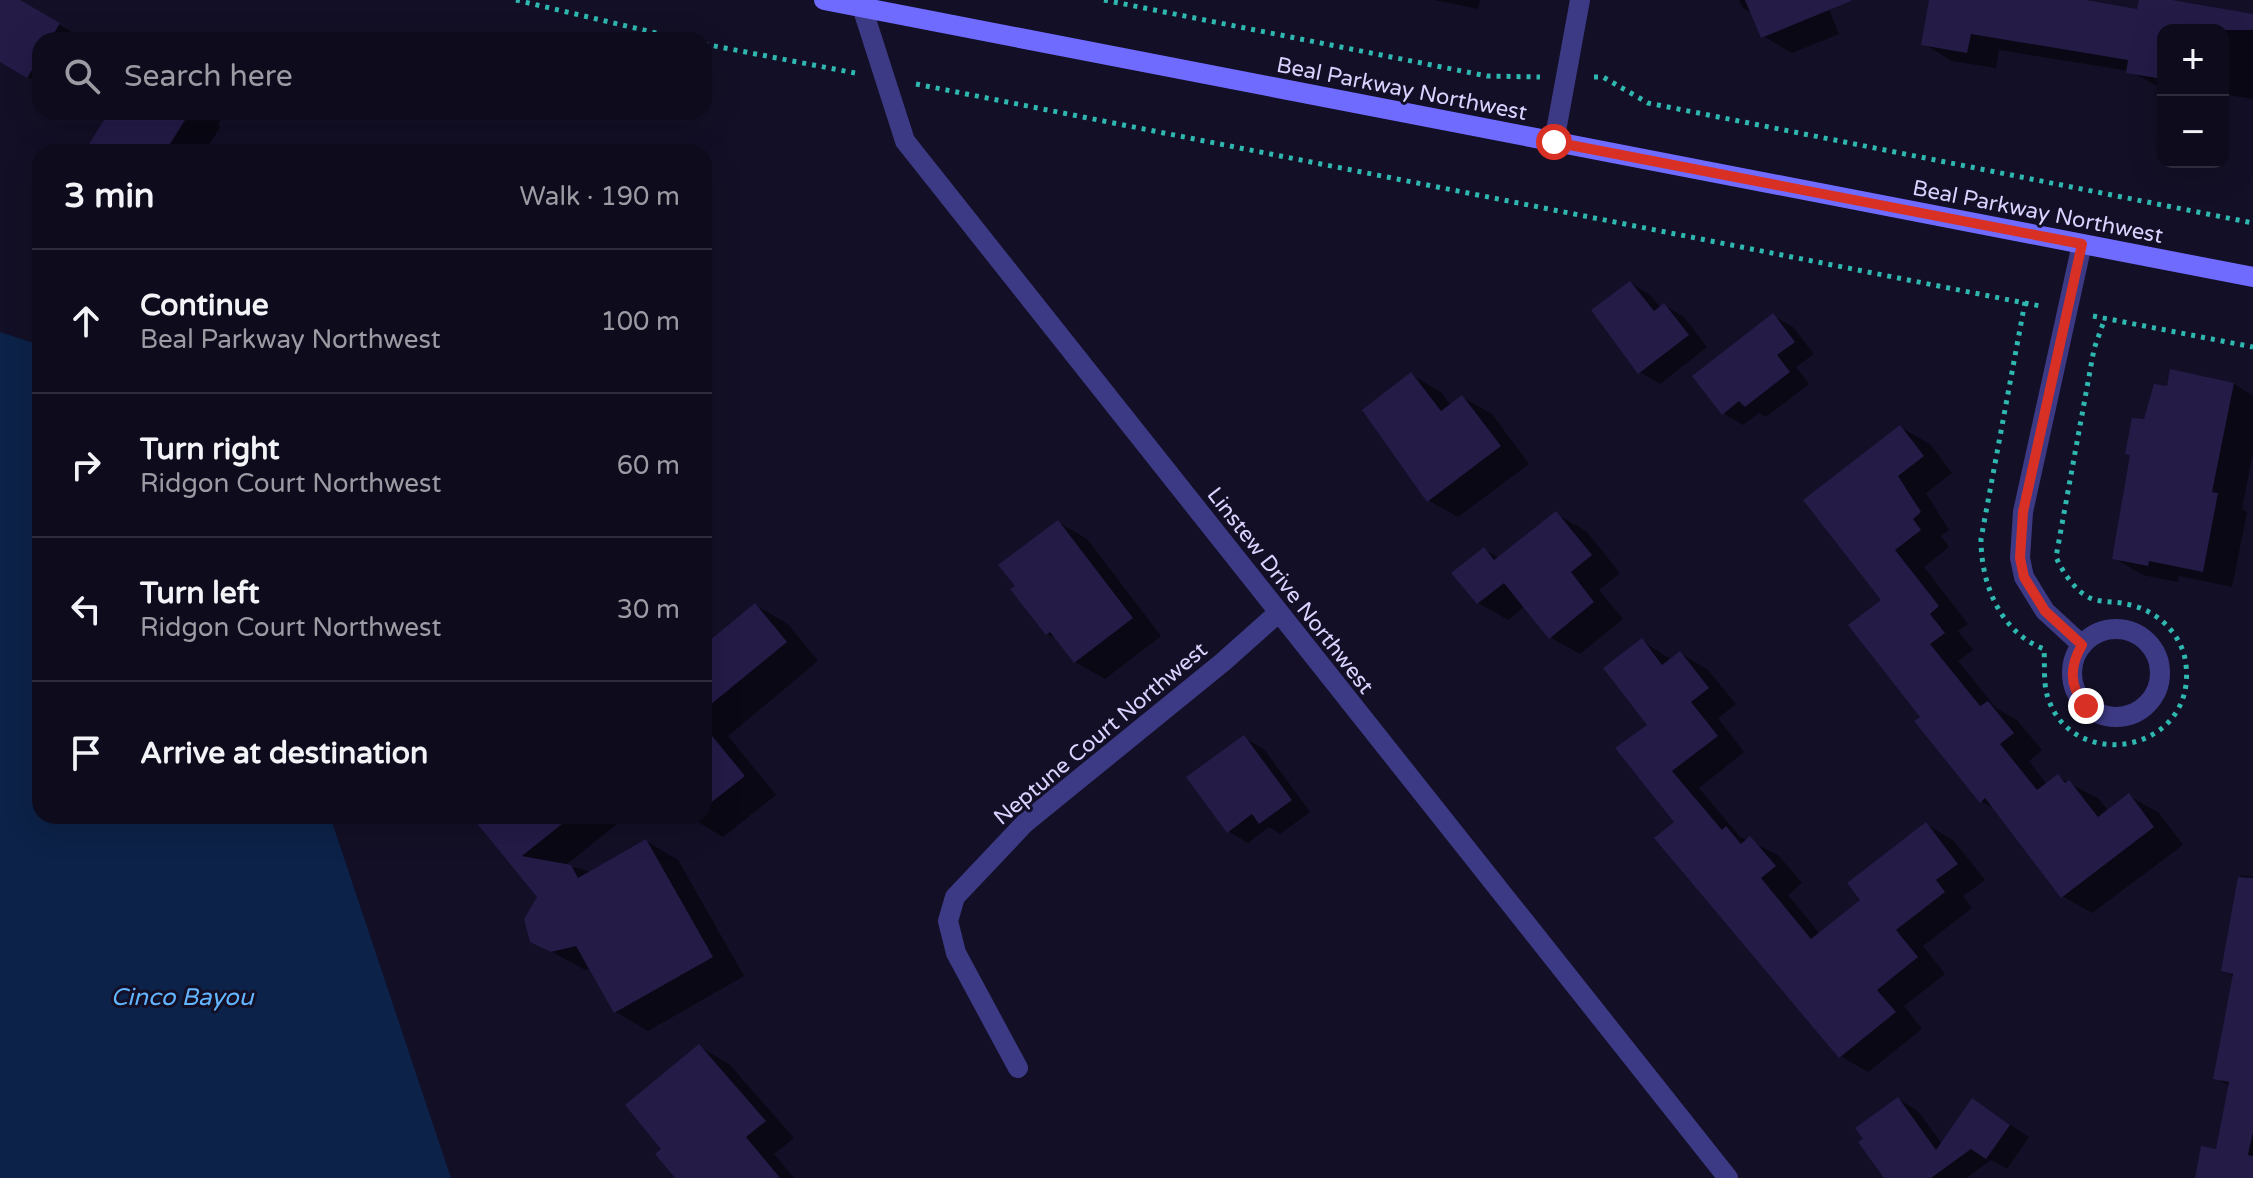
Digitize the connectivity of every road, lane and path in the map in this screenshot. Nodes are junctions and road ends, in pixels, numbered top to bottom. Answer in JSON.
{"nodes":[{"id":1,"x":516,"y":0,"type":"edge"},
{"id":2,"x":824,"y":0,"type":"edge"},
{"id":3,"x":1104,"y":0,"type":"edge"},
{"id":4,"x":1580,"y":0,"type":"edge"},
{"id":5,"x":862,"y":7,"type":"junction"},
{"id":6,"x":652,"y":32,"type":"edge"},
{"id":7,"x":712,"y":46,"type":"edge"},
{"id":8,"x":1566,"y":77,"type":"junction"},
{"id":9,"x":885,"y":78,"type":"junction"},
{"id":10,"x":1554,"y":142,"type":"junction"},
{"id":11,"x":2253,"y":223,"type":"edge"},
{"id":12,"x":2082,"y":244,"type":"junction"},
{"id":13,"x":2253,"y":277,"type":"edge"},
{"id":14,"x":2025,"y":302,"type":"junction"},
{"id":15,"x":2067,"y":311,"type":"junction"},
{"id":16,"x":2105,"y":318,"type":"junction"},
{"id":17,"x":2253,"y":347,"type":"edge"},
{"id":18,"x":1278,"y":613,"type":"junction"},
{"id":19,"x":2082,"y":645,"type":"junction"},
{"id":20,"x":1018,"y":1068,"type":"dead end"},
{"id":21,"x":1728,"y":1178,"type":"edge"}],
"edges":[{"from":1,"to":6,"type":"path"},
{"from":2,"to":5,"type":"main road","name":"Beal Parkway Northwest"},
{"from":3,"to":8,"type":"path"},
{"from":4,"to":8,"type":"street"},
{"from":5,"to":9,"type":"street","name":"Linstew Drive Northwest"},
{"from":5,"to":10,"type":"main road","name":"Beal Parkway Northwest"},
{"from":7,"to":9,"type":"path"},
{"from":8,"to":10,"type":"street"},
{"from":8,"to":11,"type":"path"},
{"from":9,"to":14,"type":"path"},
{"from":9,"to":18,"type":"street","name":"Linstew Drive Northwest"},
{"from":10,"to":12,"type":"main road","name":"Beal Parkway Northwest"},
{"from":12,"to":13,"type":"main road","name":"Beal Parkway Northwest"},
{"from":12,"to":15,"type":"street"},
{"from":14,"to":15,"type":"path"},
{"from":14,"to":16,"type":"path"},
{"from":15,"to":16,"type":"path"},
{"from":15,"to":19,"type":"street"},
{"from":16,"to":17,"type":"path"},
{"from":18,"to":20,"type":"street","name":"Neptune Court Northwest"},
{"from":18,"to":21,"type":"street","name":"Linstew Drive Northwest"},
{"from":19,"to":19,"type":"street"}]}
